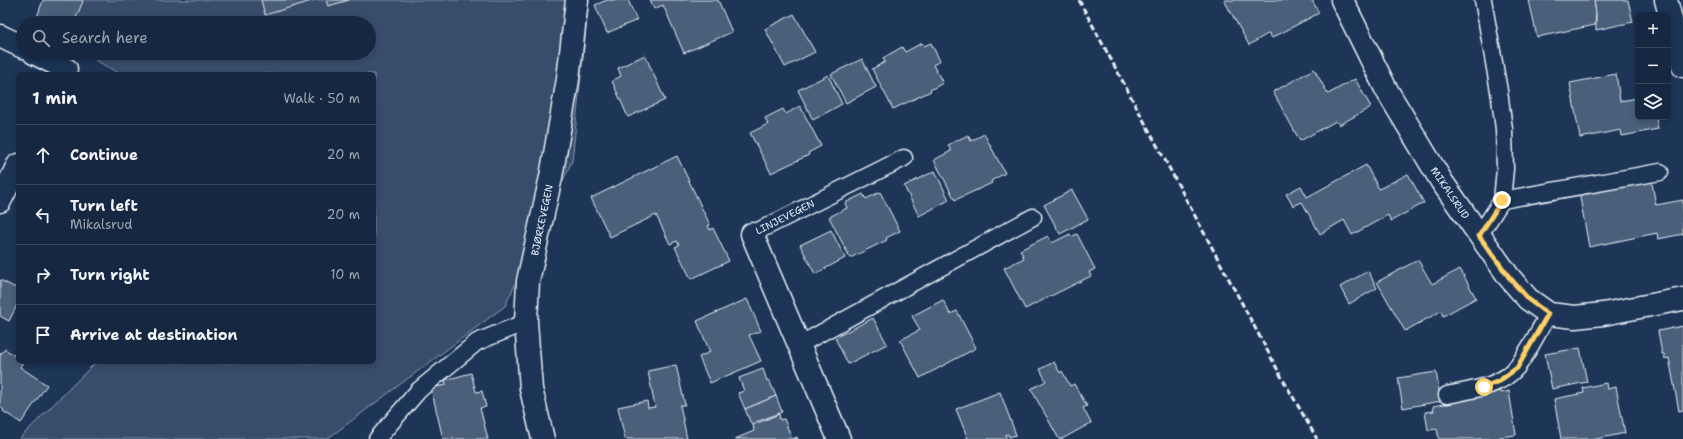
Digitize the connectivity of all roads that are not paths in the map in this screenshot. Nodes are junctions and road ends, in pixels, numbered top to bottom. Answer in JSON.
{"nodes":[{"id":1,"x":577,"y":0,"type":"edge"},
{"id":2,"x":1342,"y":0,"type":"edge"},
{"id":3,"x":1484,"y":0,"type":"edge"},
{"id":4,"x":1666,"y":0,"type":"edge"},
{"id":5,"x":0,"y":36,"type":"edge"},
{"id":6,"x":16,"y":44,"type":"edge"},
{"id":7,"x":47,"y":60,"type":"edge"},
{"id":8,"x":1683,"y":66,"type":"edge"},
{"id":9,"x":69,"y":72,"type":"edge"},
{"id":10,"x":904,"y":158,"type":"dead end"},
{"id":11,"x":16,"y":169,"type":"edge"},
{"id":12,"x":1660,"y":172,"type":"dead end"},
{"id":13,"x":1502,"y":200,"type":"junction"},
{"id":14,"x":0,"y":201,"type":"edge"},
{"id":15,"x":1033,"y":217,"type":"dead end"},
{"id":16,"x":752,"y":234,"type":"joint"},
{"id":17,"x":1479,"y":236,"type":"junction"},
{"id":18,"x":1683,"y":299,"type":"edge"},
{"id":19,"x":1548,"y":314,"type":"junction"},
{"id":20,"x":526,"y":322,"type":"junction"},
{"id":21,"x":799,"y":345,"type":"junction"},
{"id":22,"x":1447,"y":395,"type":"dead end"},
{"id":23,"x":377,"y":439,"type":"edge"},
{"id":24,"x":543,"y":439,"type":"edge"},
{"id":25,"x":839,"y":439,"type":"edge"}],
"edges":[{"from":1,"to":20,"type":"street","name":"BJØRKEVEGEN"},
{"from":2,"to":17,"type":"street","name":"MIKALSRUD"},
{"from":3,"to":13,"type":"lane"},
{"from":4,"to":8,"type":"street"},
{"from":5,"to":6,"type":"street"},
{"from":7,"to":9,"type":"street"},
{"from":10,"to":16,"type":"lane","name":"LINJEVEGEN"},
{"from":11,"to":14,"type":"street"},
{"from":12,"to":13,"type":"lane"},
{"from":13,"to":17,"type":"lane"},
{"from":15,"to":21,"type":"lane"},
{"from":16,"to":21,"type":"street","name":"LINJEVEGEN"},
{"from":17,"to":19,"type":"street","name":"MIKALSRUD"},
{"from":18,"to":19,"type":"street"},
{"from":19,"to":22,"type":"lane"},
{"from":20,"to":23,"type":"lane"},
{"from":20,"to":24,"type":"street","name":"BJØRKEVEGEN"},
{"from":21,"to":25,"type":"street","name":"LINJEVEGEN"}]}
